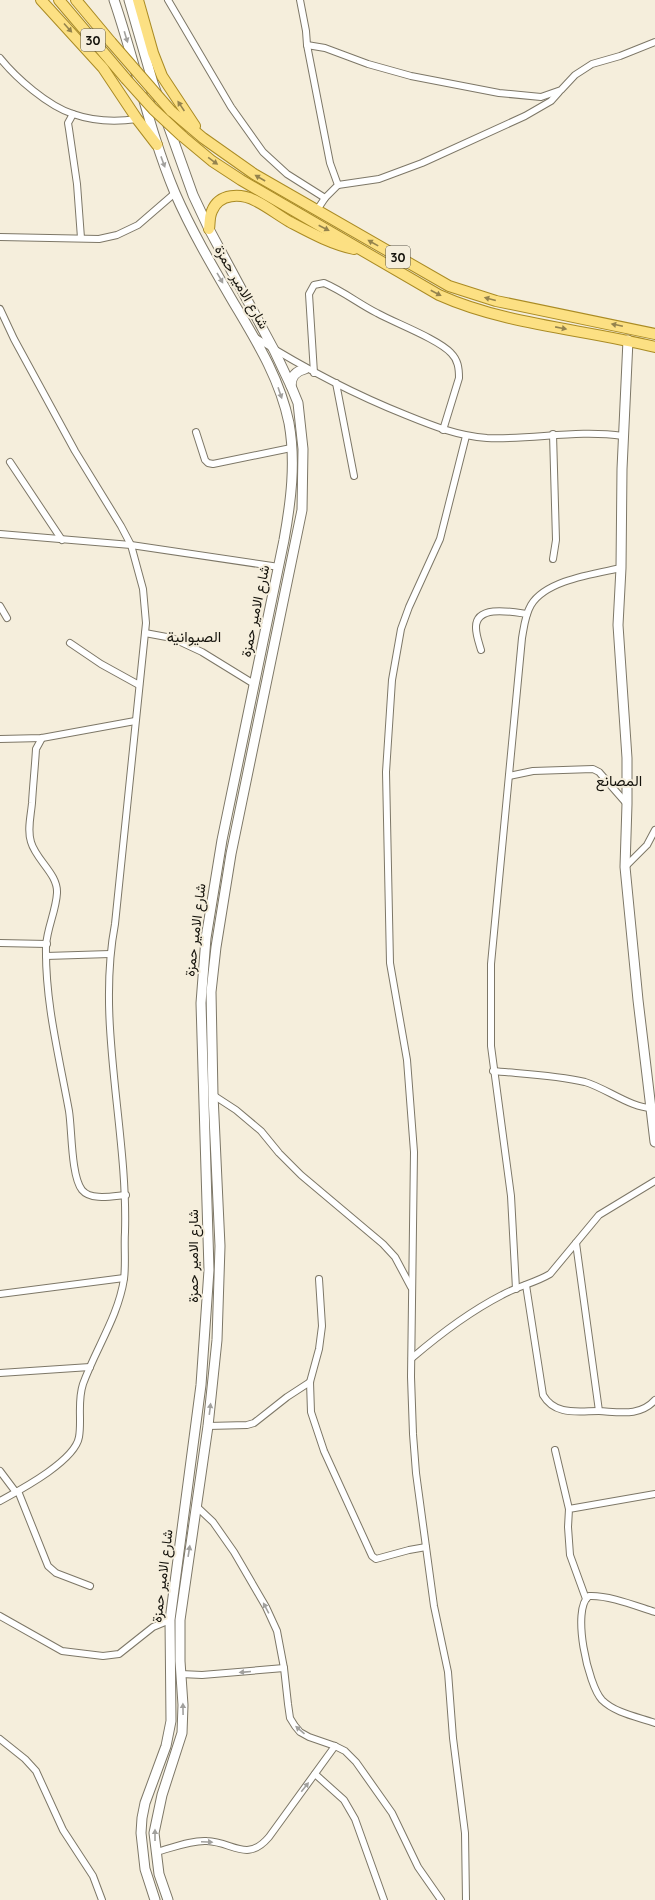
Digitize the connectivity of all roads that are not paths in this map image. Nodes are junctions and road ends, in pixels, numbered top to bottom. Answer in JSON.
{"nodes":[{"id":1,"x":41,"y":0,"type":"edge"},
{"id":2,"x":59,"y":0,"type":"edge"},
{"id":3,"x":76,"y":0,"type":"edge"},
{"id":4,"x":114,"y":0,"type":"edge"},
{"id":5,"x":128,"y":0,"type":"edge"},
{"id":6,"x":138,"y":0,"type":"edge"},
{"id":7,"x":168,"y":0,"type":"edge"},
{"id":8,"x":300,"y":0,"type":"edge"},
{"id":9,"x":655,"y":42,"type":"edge"},
{"id":10,"x":306,"y":45,"type":"junction"},
{"id":11,"x":0,"y":58,"type":"edge"},
{"id":12,"x":561,"y":90,"type":"junction"},
{"id":13,"x":73,"y":114,"type":"junction"},
{"id":14,"x":137,"y":119,"type":"junction"},
{"id":15,"x":203,"y":138,"type":"junction"},
{"id":16,"x":157,"y":145,"type":"junction"},
{"id":17,"x":338,"y":185,"type":"junction"},
{"id":18,"x":175,"y":194,"type":"junction"},
{"id":19,"x":324,"y":198,"type":"junction"},
{"id":20,"x":317,"y":210,"type":"junction"},
{"id":21,"x":209,"y":229,"type":"junction"},
{"id":22,"x":0,"y":237,"type":"edge"},
{"id":23,"x":81,"y":238,"type":"junction"},
{"id":24,"x":362,"y":251,"type":"junction"},
{"id":25,"x":248,"y":300,"type":"junction"},
{"id":26,"x":236,"y":306,"type":"junction"},
{"id":27,"x":0,"y":309,"type":"edge"},
{"id":28,"x":655,"y":334,"type":"edge"},
{"id":29,"x":256,"y":338,"type":"junction"},
{"id":30,"x":628,"y":340,"type":"junction"},
{"id":31,"x":655,"y":347,"type":"edge"},
{"id":32,"x":274,"y":350,"type":"junction"},
{"id":33,"x":305,"y":369,"type":"junction"},
{"id":34,"x":314,"y":374,"type":"junction"},
{"id":35,"x":336,"y":384,"type":"junction"},
{"id":36,"x":291,"y":386,"type":"junction"},
{"id":37,"x":443,"y":430,"type":"junction"},
{"id":38,"x":196,"y":432,"type":"dead end"},
{"id":39,"x":553,"y":434,"type":"junction"},
{"id":40,"x":466,"y":436,"type":"junction"},
{"id":41,"x":623,"y":436,"type":"junction"},
{"id":42,"x":291,"y":448,"type":"junction"},
{"id":43,"x":10,"y":462,"type":"dead end"},
{"id":44,"x":354,"y":476,"type":"dead end"},
{"id":45,"x":0,"y":534,"type":"edge"},
{"id":46,"x":62,"y":540,"type":"junction"},
{"id":47,"x":131,"y":545,"type":"junction"},
{"id":48,"x":553,"y":559,"type":"dead end"},
{"id":49,"x":278,"y":567,"type":"junction"},
{"id":50,"x":621,"y":568,"type":"junction"},
{"id":51,"x":0,"y":606,"type":"edge"},
{"id":52,"x":527,"y":614,"type":"junction"},
{"id":53,"x":7,"y":618,"type":"dead end"},
{"id":54,"x":145,"y":633,"type":"junction"},
{"id":55,"x":70,"y":643,"type":"dead end"},
{"id":56,"x":481,"y":650,"type":"dead end"},
{"id":57,"x":254,"y":684,"type":"junction"},
{"id":58,"x":139,"y":685,"type":"junction"},
{"id":59,"x":135,"y":721,"type":"junction"},
{"id":60,"x":42,"y":738,"type":"junction"},
{"id":61,"x":0,"y":739,"type":"edge"},
{"id":62,"x":509,"y":776,"type":"junction"},
{"id":63,"x":628,"y":804,"type":"junction"},
{"id":64,"x":655,"y":830,"type":"edge"},
{"id":65,"x":625,"y":867,"type":"junction"},
{"id":66,"x":0,"y":943,"type":"edge"},
{"id":67,"x":46,"y":944,"type":"junction"},
{"id":68,"x":110,"y":954,"type":"junction"},
{"id":69,"x":46,"y":956,"type":"junction"},
{"id":70,"x":493,"y":1071,"type":"junction"},
{"id":71,"x":213,"y":1095,"type":"junction"},
{"id":72,"x":653,"y":1108,"type":"edge"},
{"id":73,"x":655,"y":1142,"type":"edge"},
{"id":74,"x":217,"y":1171,"type":"junction"},
{"id":75,"x":205,"y":1172,"type":"junction"},
{"id":76,"x":655,"y":1182,"type":"edge"},
{"id":77,"x":126,"y":1195,"type":"junction"},
{"id":78,"x":576,"y":1243,"type":"junction"},
{"id":79,"x":124,"y":1278,"type":"junction"},
{"id":80,"x":320,"y":1280,"type":"dead end"},
{"id":81,"x":526,"y":1285,"type":"junction"},
{"id":82,"x":411,"y":1288,"type":"junction"},
{"id":83,"x":516,"y":1288,"type":"junction"},
{"id":84,"x":0,"y":1294,"type":"edge"},
{"id":85,"x":412,"y":1358,"type":"junction"},
{"id":86,"x":90,"y":1367,"type":"junction"},
{"id":87,"x":0,"y":1373,"type":"edge"},
{"id":88,"x":310,"y":1382,"type":"junction"},
{"id":89,"x":655,"y":1400,"type":"edge"},
{"id":90,"x":599,"y":1410,"type":"junction"},
{"id":91,"x":208,"y":1426,"type":"junction"},
{"id":92,"x":555,"y":1450,"type":"dead end"},
{"id":93,"x":0,"y":1471,"type":"edge"},
{"id":94,"x":18,"y":1491,"type":"junction"},
{"id":95,"x":655,"y":1494,"type":"edge"},
{"id":96,"x":0,"y":1501,"type":"edge"},
{"id":97,"x":196,"y":1506,"type":"junction"},
{"id":98,"x":568,"y":1509,"type":"junction"},
{"id":99,"x":426,"y":1547,"type":"junction"},
{"id":100,"x":175,"y":1577,"type":"junction"},
{"id":101,"x":185,"y":1578,"type":"junction"},
{"id":102,"x":90,"y":1586,"type":"dead end"},
{"id":103,"x":586,"y":1599,"type":"junction"},
{"id":104,"x":655,"y":1612,"type":"edge"},
{"id":105,"x":0,"y":1616,"type":"edge"},
{"id":106,"x":170,"y":1620,"type":"junction"},
{"id":107,"x":284,"y":1668,"type":"junction"},
{"id":108,"x":181,"y":1674,"type":"junction"},
{"id":109,"x":655,"y":1723,"type":"edge"},
{"id":110,"x":0,"y":1739,"type":"edge"},
{"id":111,"x":335,"y":1746,"type":"junction"},
{"id":112,"x":315,"y":1774,"type":"junction"},
{"id":113,"x":156,"y":1852,"type":"junction"},
{"id":114,"x":102,"y":1900,"type":"edge"},
{"id":115,"x":155,"y":1900,"type":"edge"},
{"id":116,"x":168,"y":1900,"type":"edge"},
{"id":117,"x":384,"y":1900,"type":"edge"},
{"id":118,"x":441,"y":1900,"type":"edge"},
{"id":119,"x":466,"y":1900,"type":"edge"}],
"edges":[{"from":1,"to":14,"type":"main road","one_way":true},
{"from":2,"to":24,"type":"main road","number":"30","one_way":true,"bridge":true},
{"from":3,"to":15,"type":"main road","number":"30","bridge":true},
{"from":4,"to":16,"type":"main road","name":"شارع الامير حمزة","one_way":true},
{"from":5,"to":21,"type":"main road","name":"شارع الامير حمزة"},
{"from":15,"to":6,"type":"main road","one_way":true},
{"from":7,"to":19,"type":"street"},
{"from":8,"to":10,"type":"street"},
{"from":9,"to":12,"type":"street"},
{"from":10,"to":12,"type":"street"},
{"from":10,"to":17,"type":"street"},
{"from":11,"to":13,"type":"street"},
{"from":12,"to":17,"type":"street"},
{"from":13,"to":14,"type":"street"},
{"from":13,"to":23,"type":"street"},
{"from":14,"to":16,"type":"main road"},
{"from":20,"to":15,"type":"main road","number":"30","one_way":true},
{"from":16,"to":18,"type":"main road","name":"شارع الامير حمزة","one_way":true},
{"from":17,"to":19,"type":"street"},
{"from":18,"to":23,"type":"street"},
{"from":18,"to":26,"type":"main road","name":"شارع الامير حمزة","one_way":true},
{"from":19,"to":20,"type":"street"},
{"from":28,"to":20,"type":"main road","number":"30","one_way":true},
{"from":21,"to":24,"type":"main road"},
{"from":21,"to":25,"type":"main road","name":"شارع الامير حمزة"},
{"from":22,"to":23,"type":"street"},
{"from":24,"to":30,"type":"main road","number":"30","one_way":true},
{"from":25,"to":26,"type":"main road"},
{"from":25,"to":32,"type":"main road","name":"شارع الامير حمزة"},
{"from":26,"to":29,"type":"main road","name":"شارع الامير حمزة"},
{"from":27,"to":47,"type":"street"},
{"from":29,"to":32,"type":"street"},
{"from":29,"to":42,"type":"main road","name":"شارع الامير حمزة","one_way":true},
{"from":30,"to":31,"type":"main road","number":"30"},
{"from":30,"to":41,"type":"main road"},
{"from":32,"to":33,"type":"street"},
{"from":32,"to":36,"type":"main road","name":"شارع الامير حمزة"},
{"from":33,"to":34,"type":"street"},
{"from":33,"to":36,"type":"main road"},
{"from":34,"to":35,"type":"street"},
{"from":34,"to":37,"type":"street"},
{"from":35,"to":37,"type":"street"},
{"from":35,"to":44,"type":"street"},
{"from":36,"to":71,"type":"main road","name":"شارع الامير حمزة"},
{"from":37,"to":40,"type":"street"},
{"from":38,"to":42,"type":"street"},
{"from":39,"to":40,"type":"street"},
{"from":39,"to":41,"type":"street"},
{"from":39,"to":48,"type":"street"},
{"from":40,"to":82,"type":"street"},
{"from":41,"to":50,"type":"main road"},
{"from":42,"to":49,"type":"main road","name":"شارع الامير حمزة"},
{"from":43,"to":46,"type":"street"},
{"from":45,"to":46,"type":"street"},
{"from":46,"to":47,"type":"street"},
{"from":47,"to":49,"type":"street"},
{"from":47,"to":54,"type":"street"},
{"from":49,"to":57,"type":"main road","name":"شارع الامير حمزة"},
{"from":50,"to":52,"type":"street"},
{"from":50,"to":63,"type":"main road"},
{"from":51,"to":53,"type":"street"},
{"from":52,"to":56,"type":"street"},
{"from":52,"to":62,"type":"street"},
{"from":54,"to":57,"type":"street"},
{"from":54,"to":58,"type":"street"},
{"from":55,"to":58,"type":"street"},
{"from":57,"to":75,"type":"main road","name":"شارع الامير حمزة"},
{"from":58,"to":59,"type":"street"},
{"from":59,"to":60,"type":"street"},
{"from":59,"to":68,"type":"street"},
{"from":60,"to":61,"type":"street"},
{"from":60,"to":67,"type":"street"},
{"from":62,"to":63,"type":"street"},
{"from":62,"to":70,"type":"street"},
{"from":63,"to":65,"type":"main road"},
{"from":64,"to":65,"type":"street"},
{"from":65,"to":72,"type":"main road"},
{"from":66,"to":67,"type":"street"},
{"from":67,"to":69,"type":"street"},
{"from":68,"to":69,"type":"street"},
{"from":68,"to":77,"type":"street"},
{"from":69,"to":77,"type":"street"},
{"from":70,"to":72,"type":"street"},
{"from":70,"to":83,"type":"street"},
{"from":71,"to":74,"type":"main road","name":"شارع الامير حمزة"},
{"from":71,"to":82,"type":"street"},
{"from":72,"to":73,"type":"main road"},
{"from":74,"to":75,"type":"main road"},
{"from":91,"to":74,"type":"main road","name":"شارع الامير حمزة","one_way":true},
{"from":75,"to":100,"type":"main road","name":"شارع الامير حمزة"},
{"from":76,"to":78,"type":"street"},
{"from":77,"to":79,"type":"street"},
{"from":78,"to":81,"type":"street"},
{"from":78,"to":90,"type":"street"},
{"from":79,"to":84,"type":"street"},
{"from":79,"to":86,"type":"street"},
{"from":80,"to":88,"type":"street"},
{"from":81,"to":83,"type":"street"},
{"from":81,"to":90,"type":"street"},
{"from":82,"to":85,"type":"street"},
{"from":83,"to":85,"type":"street"},
{"from":85,"to":99,"type":"street"},
{"from":86,"to":87,"type":"street"},
{"from":86,"to":94,"type":"street"},
{"from":88,"to":91,"type":"street"},
{"from":88,"to":99,"type":"street"},
{"from":89,"to":90,"type":"street"},
{"from":91,"to":97,"type":"main road","name":"شارع الامير حمزة"},
{"from":92,"to":98,"type":"street"},
{"from":93,"to":94,"type":"street"},
{"from":94,"to":96,"type":"street"},
{"from":94,"to":102,"type":"street"},
{"from":95,"to":98,"type":"street"},
{"from":101,"to":97,"type":"main road","name":"شارع الامير حمزة","one_way":true},
{"from":107,"to":97,"type":"street","one_way":true},
{"from":98,"to":103,"type":"street"},
{"from":99,"to":119,"type":"street"},
{"from":100,"to":101,"type":"main road"},
{"from":100,"to":106,"type":"main road","name":"شارع الامير حمزة"},
{"from":101,"to":108,"type":"main road","name":"شارع الامير حمزة"},
{"from":103,"to":104,"type":"street"},
{"from":103,"to":109,"type":"street"},
{"from":105,"to":106,"type":"street"},
{"from":106,"to":115,"type":"main road","name":"شارع الامير حمزة"},
{"from":107,"to":108,"type":"street","one_way":true},
{"from":111,"to":107,"type":"street","one_way":true},
{"from":113,"to":108,"type":"main road","name":"شارع الامير حمزة","one_way":true},
{"from":110,"to":114,"type":"street"},
{"from":111,"to":112,"type":"street"},
{"from":111,"to":118,"type":"street"},
{"from":113,"to":112,"type":"street","one_way":true},
{"from":112,"to":117,"type":"street"},
{"from":113,"to":116,"type":"main road","name":"شارع الامير حمزة"}]}
